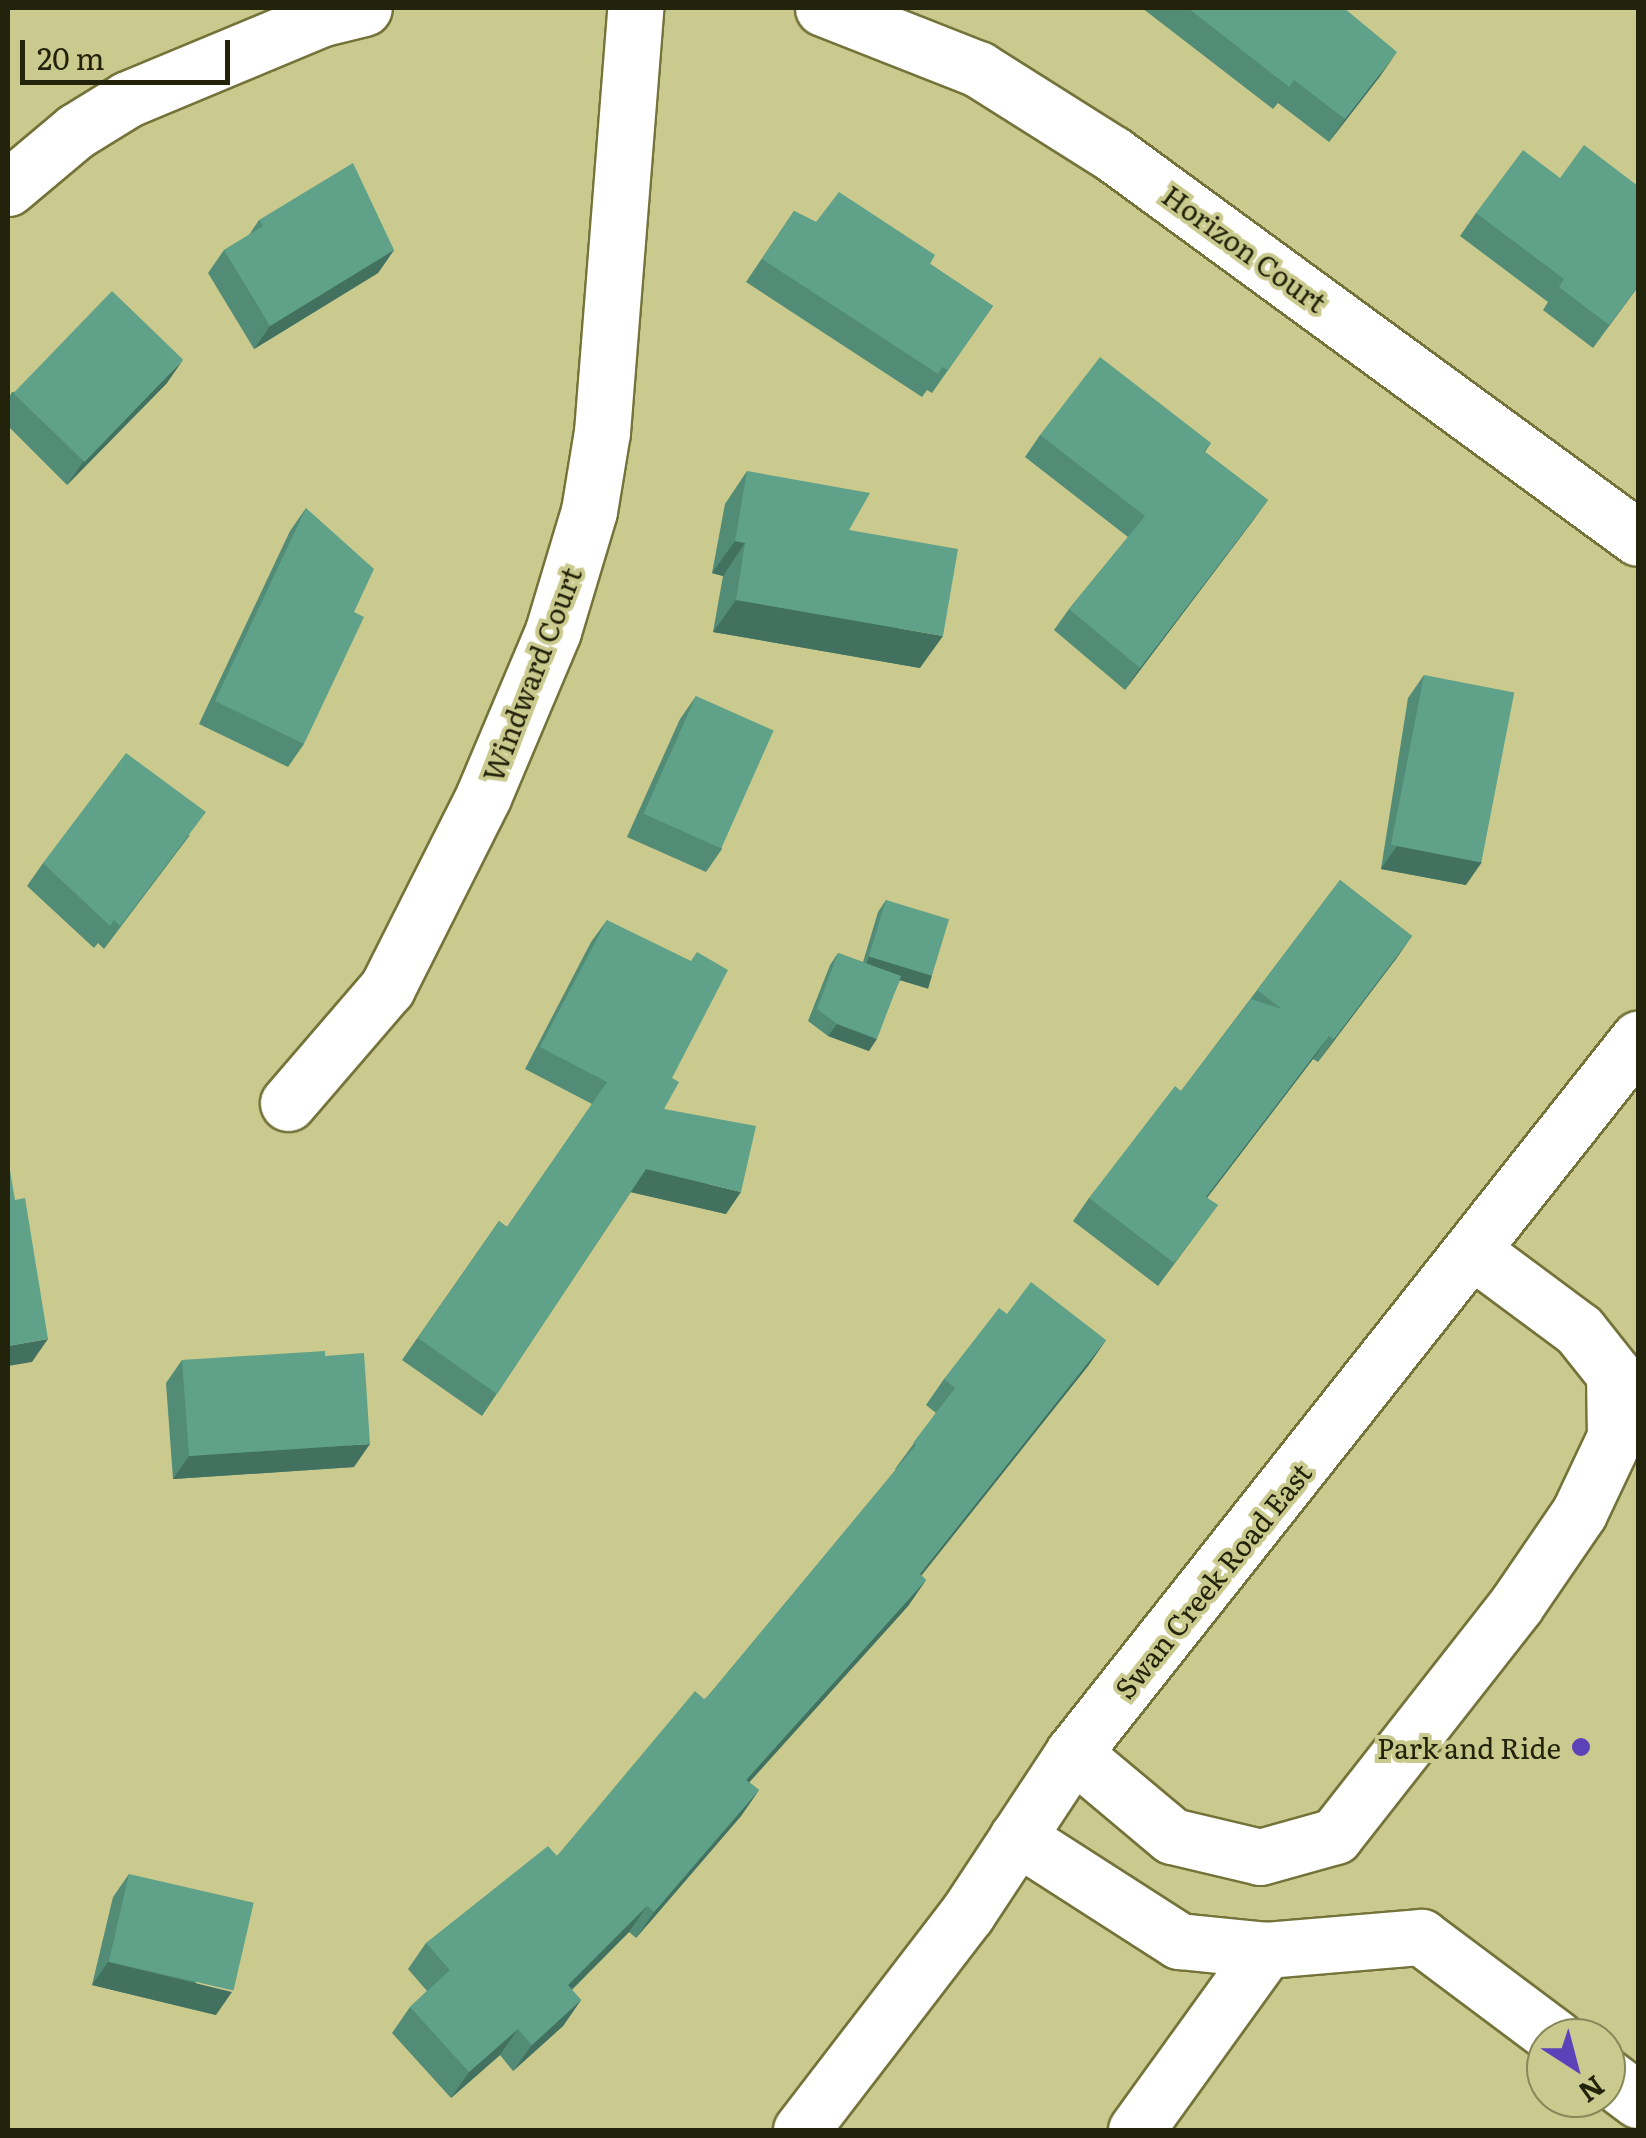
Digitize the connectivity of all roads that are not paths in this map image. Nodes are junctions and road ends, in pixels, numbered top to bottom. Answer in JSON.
{"nodes":[{"id":1,"x":364,"y":8,"type":"edge"},
{"id":2,"x":635,"y":8,"type":"edge"},
{"id":3,"x":822,"y":8,"type":"edge"},
{"id":4,"x":8,"y":188,"type":"edge"},
{"id":5,"x":1638,"y":538,"type":"edge"},
{"id":6,"x":1638,"y":1039,"type":"edge"},
{"id":7,"x":288,"y":1104,"type":"dead end"},
{"id":8,"x":1474,"y":1252,"type":"junction"},
{"id":9,"x":1074,"y":1754,"type":"junction"},
{"id":10,"x":1017,"y":1838,"type":"junction"},
{"id":11,"x":1266,"y":1950,"type":"junction"},
{"id":12,"x":1529,"y":2018,"type":"edge"},
{"id":13,"x":801,"y":2130,"type":"edge"},
{"id":14,"x":1136,"y":2130,"type":"edge"}],
"edges":[{"from":1,"to":4,"type":"street"},
{"from":2,"to":7,"type":"street","name":"Windward Court"},
{"from":3,"to":5,"type":"street","name":"Horizon Court"},
{"from":6,"to":8,"type":"street","name":"Swan Creek Road East"},
{"from":8,"to":9,"type":"street","name":"Swan Creek Road East"},
{"from":8,"to":9,"type":"street"},
{"from":9,"to":10,"type":"street","name":"Swan Creek Road East"},
{"from":10,"to":11,"type":"street"},
{"from":10,"to":13,"type":"street","name":"Swan Creek Road East"},
{"from":11,"to":12,"type":"street"},
{"from":11,"to":14,"type":"street"}]}
